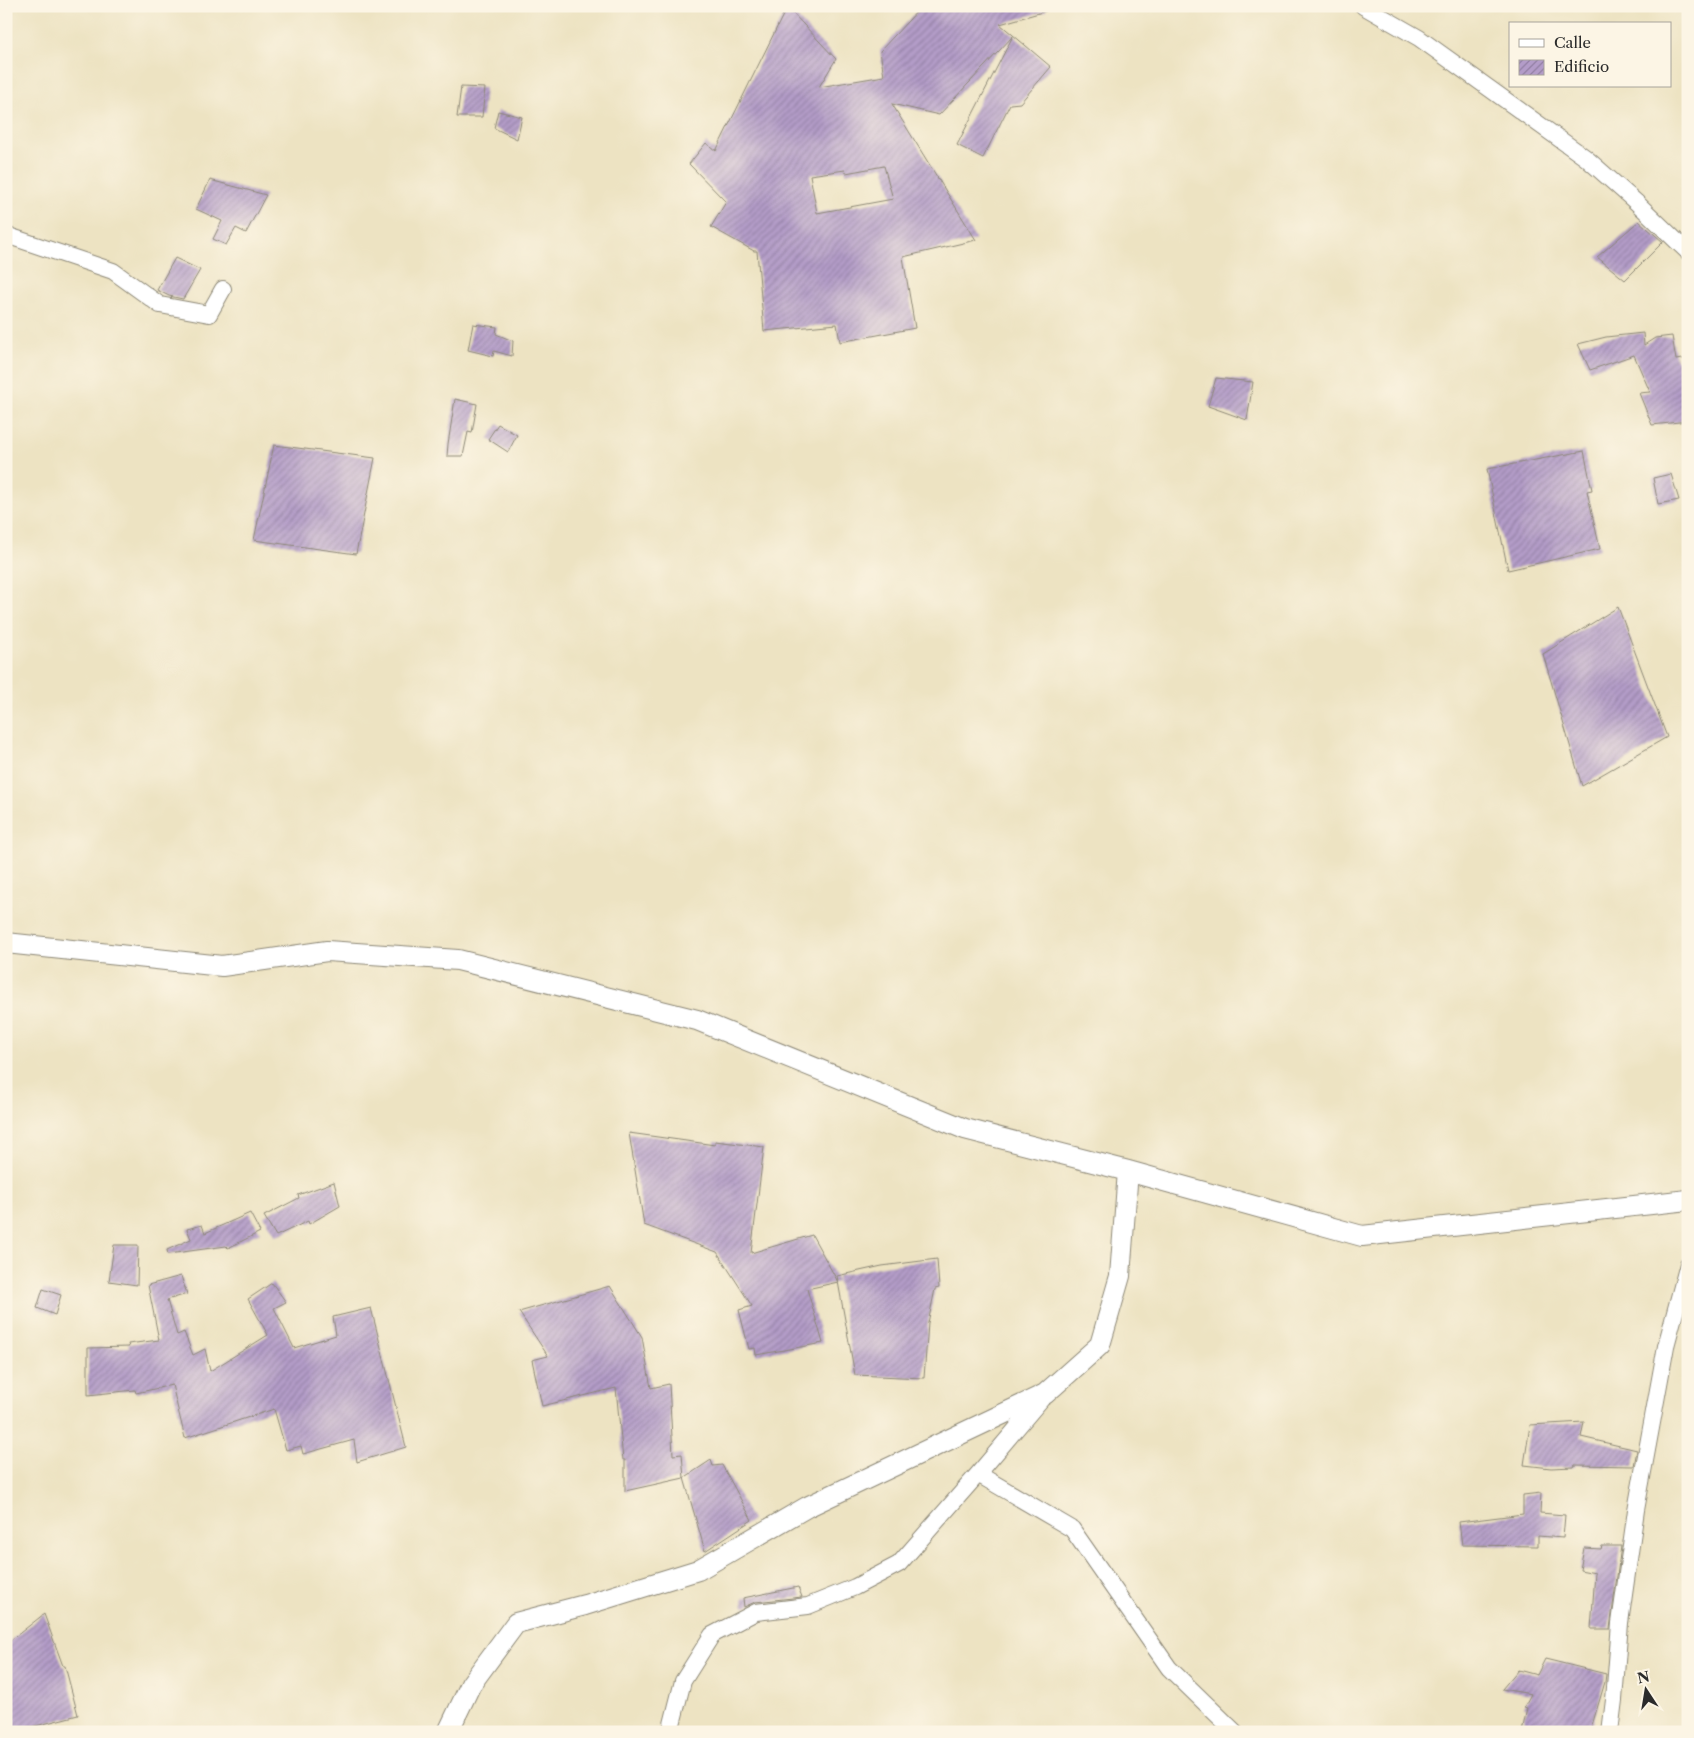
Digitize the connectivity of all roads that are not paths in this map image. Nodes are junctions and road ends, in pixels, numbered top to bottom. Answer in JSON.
{"nodes":[{"id":1,"x":1363,"y":6,"type":"edge"},
{"id":2,"x":6,"y":235,"type":"edge"},
{"id":3,"x":1688,"y":252,"type":"edge"},
{"id":4,"x":223,"y":289,"type":"dead end"},
{"id":5,"x":6,"y":942,"type":"edge"},
{"id":6,"x":1128,"y":1171,"type":"junction"},
{"id":7,"x":1688,"y":1200,"type":"edge"},
{"id":8,"x":1688,"y":1264,"type":"edge"},
{"id":9,"x":1045,"y":1394,"type":"junction"},
{"id":10,"x":978,"y":1474,"type":"junction"},
{"id":11,"x":448,"y":1732,"type":"edge"},
{"id":12,"x":670,"y":1732,"type":"edge"},
{"id":13,"x":1235,"y":1732,"type":"edge"},
{"id":14,"x":1610,"y":1732,"type":"edge"}],
"edges":[{"from":1,"to":3,"type":"street"},
{"from":2,"to":4,"type":"street"},
{"from":5,"to":6,"type":"street"},
{"from":6,"to":7,"type":"street"},
{"from":6,"to":9,"type":"street"},
{"from":8,"to":14,"type":"street"},
{"from":9,"to":10,"type":"street"},
{"from":9,"to":11,"type":"street"},
{"from":10,"to":12,"type":"street"},
{"from":10,"to":13,"type":"street"}]}
